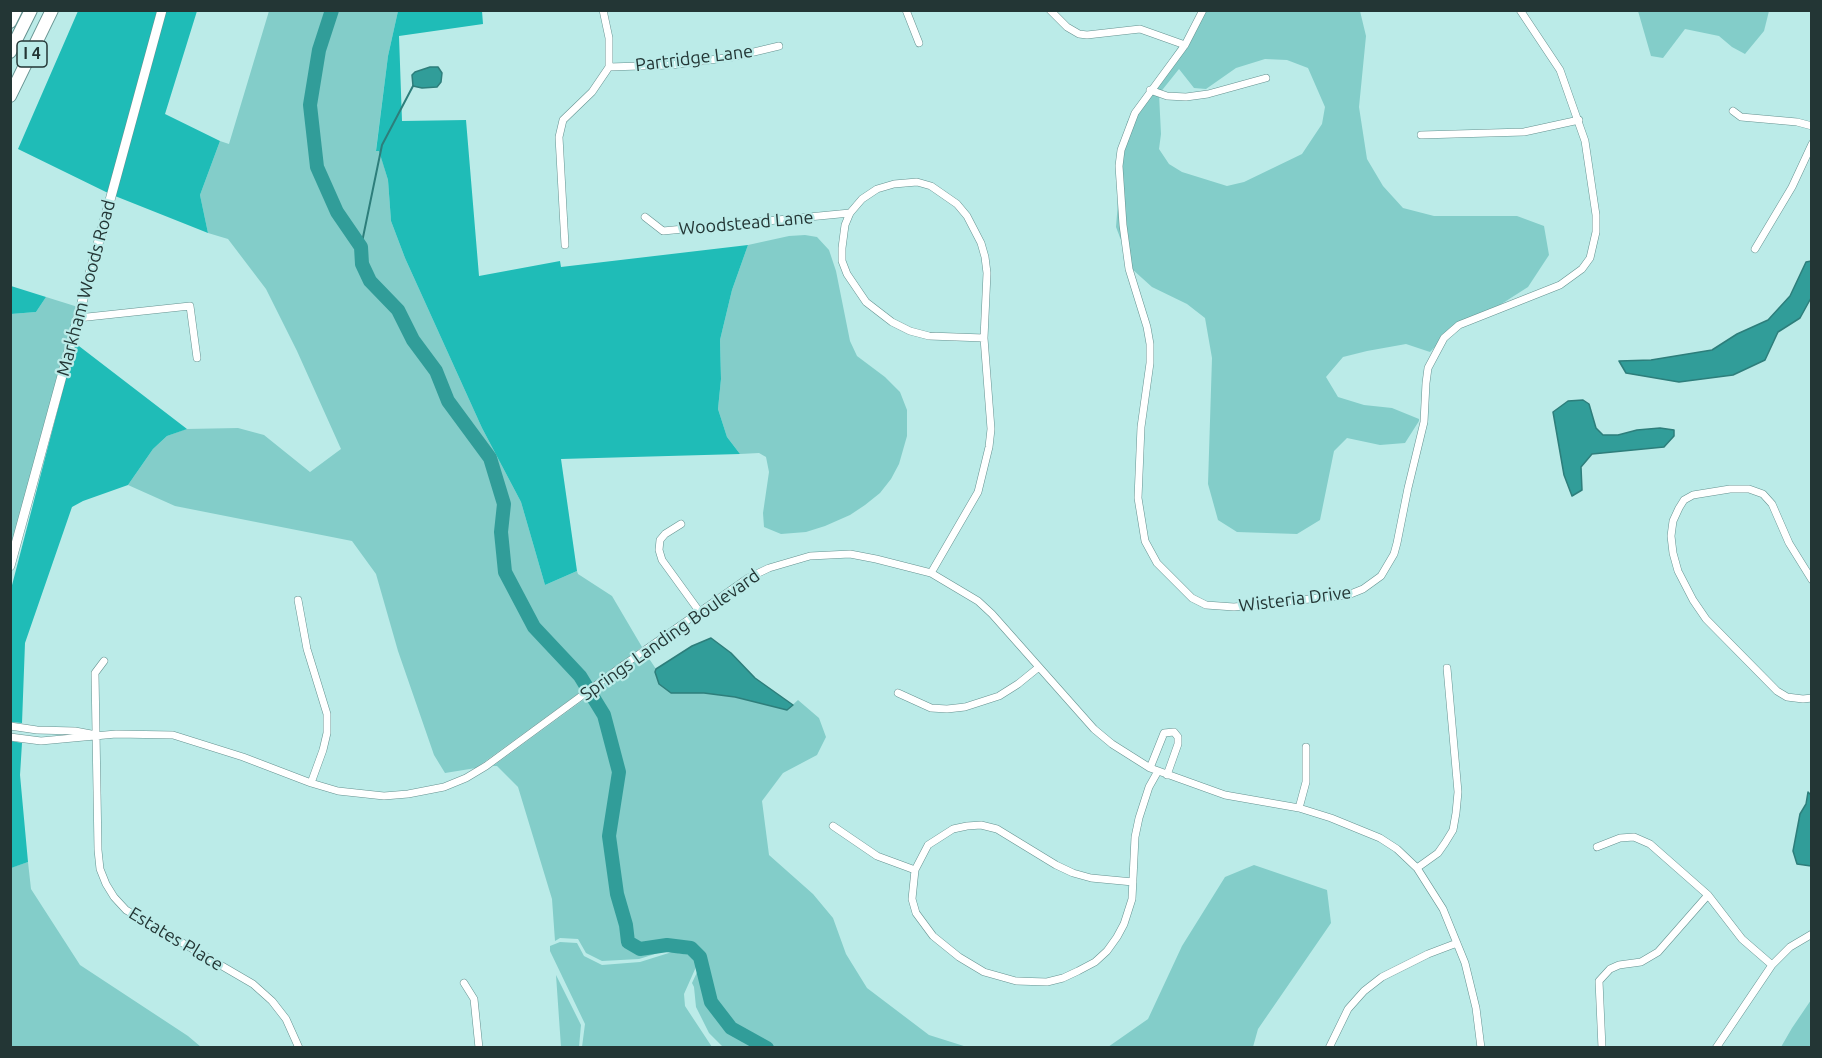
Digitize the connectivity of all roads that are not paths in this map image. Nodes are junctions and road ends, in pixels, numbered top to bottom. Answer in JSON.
{"nodes":[{"id":1,"x":16,"y":10,"type":"edge"},
{"id":2,"x":32,"y":10,"type":"edge"},
{"id":3,"x":52,"y":10,"type":"edge"},
{"id":4,"x":162,"y":10,"type":"edge"},
{"id":5,"x":603,"y":10,"type":"edge"},
{"id":6,"x":906,"y":10,"type":"edge"},
{"id":7,"x":1050,"y":10,"type":"edge"},
{"id":8,"x":1203,"y":10,"type":"edge"},
{"id":9,"x":1520,"y":10,"type":"edge"},
{"id":10,"x":10,"y":22,"type":"edge"},
{"id":11,"x":919,"y":43,"type":"dead end"},
{"id":12,"x":1185,"y":45,"type":"junction"},
{"id":13,"x":779,"y":46,"type":"dead end"},
{"id":14,"x":10,"y":52,"type":"edge"},
{"id":15,"x":609,"y":67,"type":"junction"},
{"id":16,"x":1266,"y":78,"type":"dead end"},
{"id":17,"x":1150,"y":90,"type":"junction"},
{"id":18,"x":10,"y":96,"type":"edge"},
{"id":19,"x":1733,"y":111,"type":"dead end"},
{"id":20,"x":1579,"y":120,"type":"junction"},
{"id":21,"x":1812,"y":126,"type":"edge"},
{"id":22,"x":1421,"y":135,"type":"dead end"},
{"id":23,"x":1812,"y":144,"type":"edge"},
{"id":24,"x":850,"y":213,"type":"junction"},
{"id":25,"x":645,"y":217,"type":"dead end"},
{"id":26,"x":565,"y":245,"type":"dead end"},
{"id":27,"x":1755,"y":249,"type":"dead end"},
{"id":28,"x":78,"y":318,"type":"junction"},
{"id":29,"x":984,"y":338,"type":"junction"},
{"id":30,"x":197,"y":358,"type":"dead end"},
{"id":31,"x":681,"y":524,"type":"dead end"},
{"id":32,"x":10,"y":566,"type":"edge"},
{"id":33,"x":931,"y":573,"type":"junction"},
{"id":34,"x":1812,"y":580,"type":"edge"},
{"id":35,"x":298,"y":600,"type":"dead end"},
{"id":36,"x":699,"y":611,"type":"junction"},
{"id":37,"x":104,"y":661,"type":"dead end"},
{"id":38,"x":1039,"y":667,"type":"junction"},
{"id":39,"x":1447,"y":668,"type":"dead end"},
{"id":40,"x":898,"y":693,"type":"dead end"},
{"id":41,"x":1812,"y":698,"type":"edge"},
{"id":42,"x":10,"y":726,"type":"edge"},
{"id":43,"x":96,"y":735,"type":"junction"},
{"id":44,"x":10,"y":737,"type":"edge"},
{"id":45,"x":1306,"y":747,"type":"dead end"},
{"id":46,"x":1150,"y":768,"type":"junction"},
{"id":47,"x":1158,"y":771,"type":"junction"},
{"id":48,"x":1167,"y":775,"type":"junction"},
{"id":49,"x":311,"y":783,"type":"junction"},
{"id":50,"x":1299,"y":808,"type":"junction"},
{"id":51,"x":832,"y":826,"type":"dead end"},
{"id":52,"x":1598,"y":847,"type":"dead end"},
{"id":53,"x":1418,"y":868,"type":"junction"},
{"id":54,"x":915,"y":870,"type":"junction"},
{"id":55,"x":1133,"y":882,"type":"junction"},
{"id":56,"x":1708,"y":895,"type":"junction"},
{"id":57,"x":1812,"y":934,"type":"edge"},
{"id":58,"x":1456,"y":943,"type":"junction"},
{"id":59,"x":1772,"y":964,"type":"junction"},
{"id":60,"x":464,"y":983,"type":"dead end"},
{"id":61,"x":299,"y":1047,"type":"edge"},
{"id":62,"x":479,"y":1047,"type":"edge"},
{"id":63,"x":1329,"y":1047,"type":"edge"},
{"id":64,"x":1481,"y":1047,"type":"edge"},
{"id":65,"x":1602,"y":1047,"type":"edge"},
{"id":66,"x":1716,"y":1047,"type":"edge"}],
"edges":[{"from":1,"to":10,"type":"highway"},
{"from":2,"to":14,"type":"highway"},
{"from":3,"to":18,"type":"highway","number":"I 4"},
{"from":4,"to":28,"type":"main road","name":"Markham Woods Road"},
{"from":5,"to":15,"type":"street"},
{"from":6,"to":11,"type":"street"},
{"from":7,"to":12,"type":"street"},
{"from":8,"to":12,"type":"street","name":"Wisteria Drive"},
{"from":9,"to":20,"type":"street","name":"Wisteria Drive"},
{"from":12,"to":17,"type":"street","name":"Wisteria Drive"},
{"from":13,"to":15,"type":"street","name":"Partridge Lane"},
{"from":15,"to":26,"type":"street"},
{"from":16,"to":17,"type":"street"},
{"from":17,"to":20,"type":"street","name":"Wisteria Drive"},
{"from":19,"to":21,"type":"street"},
{"from":20,"to":22,"type":"street"},
{"from":23,"to":27,"type":"street"},
{"from":24,"to":25,"type":"street","name":"Woodstead Lane"},
{"from":24,"to":29,"type":"street"},
{"from":24,"to":29,"type":"street"},
{"from":28,"to":30,"type":"street"},
{"from":28,"to":32,"type":"main road","name":"Markham Woods Road"},
{"from":29,"to":33,"type":"street"},
{"from":31,"to":36,"type":"street"},
{"from":33,"to":36,"type":"street","name":"Springs Landing Boulevard"},
{"from":33,"to":38,"type":"street","name":"Springs Landing Boulevard"},
{"from":34,"to":41,"type":"street"},
{"from":35,"to":49,"type":"street"},
{"from":36,"to":49,"type":"street","name":"Springs Landing Boulevard"},
{"from":37,"to":43,"type":"street","name":"Estates Place"},
{"from":38,"to":40,"type":"street"},
{"from":38,"to":46,"type":"street","name":"Springs Landing Boulevard"},
{"from":39,"to":53,"type":"street"},
{"from":42,"to":43,"type":"street","name":"Springs Landing Boulevard"},
{"from":43,"to":44,"type":"street","name":"Springs Landing Boulevard"},
{"from":43,"to":49,"type":"street","name":"Springs Landing Boulevard"},
{"from":43,"to":61,"type":"street","name":"Estates Place"},
{"from":45,"to":50,"type":"street"},
{"from":46,"to":47,"type":"street","name":"Springs Landing Boulevard"},
{"from":46,"to":48,"type":"street"},
{"from":47,"to":48,"type":"street","name":"Springs Landing Boulevard"},
{"from":47,"to":55,"type":"street"},
{"from":48,"to":50,"type":"street","name":"Springs Landing Boulevard"},
{"from":50,"to":53,"type":"street","name":"Springs Landing Boulevard"},
{"from":51,"to":54,"type":"street"},
{"from":52,"to":56,"type":"street"},
{"from":53,"to":58,"type":"street","name":"Springs Landing Boulevard"},
{"from":54,"to":55,"type":"street"},
{"from":54,"to":55,"type":"street"},
{"from":56,"to":59,"type":"street"},
{"from":56,"to":65,"type":"street"},
{"from":57,"to":59,"type":"street"},
{"from":58,"to":63,"type":"street"},
{"from":58,"to":64,"type":"street","name":"Springs Landing Boulevard"},
{"from":59,"to":66,"type":"street"},
{"from":60,"to":62,"type":"street"}]}
